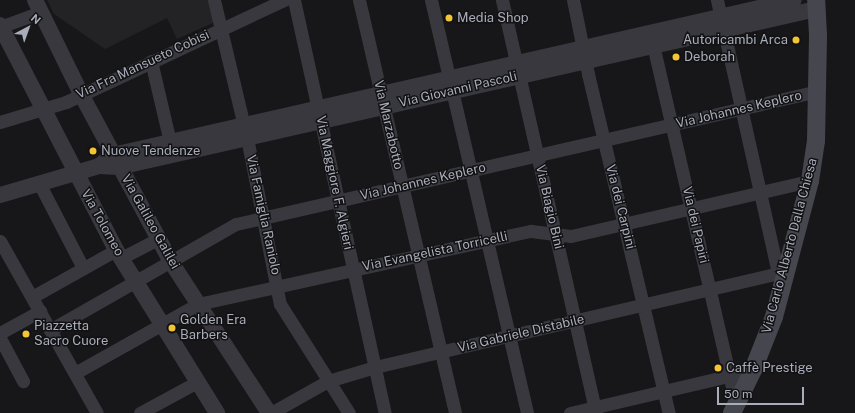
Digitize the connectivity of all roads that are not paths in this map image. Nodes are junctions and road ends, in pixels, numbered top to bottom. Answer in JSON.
{"nodes":[{"id":1,"x":214,"y":0,"type":"edge"},
{"id":2,"x":284,"y":0,"type":"edge"},
{"id":3,"x":294,"y":0,"type":"edge"},
{"id":4,"x":359,"y":0,"type":"edge"},
{"id":5,"x":431,"y":0,"type":"edge"},
{"id":6,"x":502,"y":0,"type":"edge"},
{"id":7,"x":573,"y":0,"type":"edge"},
{"id":8,"x":717,"y":0,"type":"edge"},
{"id":9,"x":794,"y":0,"type":"edge"},
{"id":10,"x":817,"y":2,"type":"edge"},
{"id":11,"x":38,"y":6,"type":"edge"},
{"id":12,"x":762,"y":9,"type":"edge"},
{"id":13,"x":722,"y":23,"type":"junction"},
{"id":14,"x":0,"y":26,"type":"edge"},
{"id":15,"x":223,"y":28,"type":"junction"},
{"id":16,"x":652,"y":39,"type":"junction"},
{"id":17,"x":584,"y":54,"type":"junction"},
{"id":18,"x":151,"y":61,"type":"junction"},
{"id":19,"x":517,"y":70,"type":"junction"},
{"id":20,"x":450,"y":85,"type":"junction"},
{"id":21,"x":818,"y":91,"type":"junction"},
{"id":22,"x":81,"y":94,"type":"junction"},
{"id":23,"x":382,"y":100,"type":"junction"},
{"id":24,"x":43,"y":110,"type":"junction"},
{"id":25,"x":741,"y":110,"type":"junction"},
{"id":26,"x":319,"y":115,"type":"junction"},
{"id":27,"x":0,"y":122,"type":"edge"},
{"id":28,"x":672,"y":126,"type":"junction"},
{"id":29,"x":245,"y":131,"type":"junction"},
{"id":30,"x":170,"y":142,"type":"junction"},
{"id":31,"x":604,"y":142,"type":"junction"},
{"id":32,"x":537,"y":156,"type":"junction"},
{"id":33,"x":116,"y":161,"type":"junction"},
{"id":34,"x":470,"y":171,"type":"junction"},
{"id":35,"x":75,"y":173,"type":"junction"},
{"id":36,"x":810,"y":181,"type":"junction"},
{"id":37,"x":39,"y":183,"type":"junction"},
{"id":38,"x":402,"y":186,"type":"junction"},
{"id":39,"x":1,"y":193,"type":"edge"},
{"id":40,"x":760,"y":193,"type":"junction"},
{"id":41,"x":337,"y":201,"type":"junction"},
{"id":42,"x":691,"y":208,"type":"junction"},
{"id":43,"x":263,"y":218,"type":"junction"},
{"id":44,"x":624,"y":224,"type":"junction"},
{"id":45,"x":556,"y":236,"type":"junction"},
{"id":46,"x":158,"y":239,"type":"junction"},
{"id":47,"x":0,"y":241,"type":"edge"},
{"id":48,"x":486,"y":241,"type":"junction"},
{"id":49,"x":118,"y":254,"type":"junction"},
{"id":50,"x":418,"y":255,"type":"junction"},
{"id":51,"x":171,"y":262,"type":"junction"},
{"id":52,"x":83,"y":268,"type":"junction"},
{"id":53,"x":353,"y":269,"type":"junction"},
{"id":54,"x":780,"y":274,"type":"junction"},
{"id":55,"x":135,"y":282,"type":"junction"},
{"id":56,"x":278,"y":286,"type":"junction"},
{"id":57,"x":710,"y":290,"type":"junction"},
{"id":58,"x":32,"y":297,"type":"junction"},
{"id":59,"x":198,"y":304,"type":"junction"},
{"id":60,"x":643,"y":305,"type":"junction"},
{"id":61,"x":40,"y":311,"type":"junction"},
{"id":62,"x":575,"y":321,"type":"junction"},
{"id":63,"x":160,"y":325,"type":"junction"},
{"id":64,"x":50,"y":330,"type":"junction"},
{"id":65,"x":0,"y":334,"type":"edge"},
{"id":66,"x":508,"y":337,"type":"junction"},
{"id":67,"x":0,"y":338,"type":"edge"},
{"id":68,"x":440,"y":352,"type":"junction"},
{"id":69,"x":375,"y":367,"type":"junction"},
{"id":70,"x":753,"y":370,"type":"junction"},
{"id":71,"x":75,"y":373,"type":"junction"},
{"id":72,"x":730,"y":377,"type":"junction"},
{"id":73,"x":23,"y":381,"type":"dead end"},
{"id":74,"x":328,"y":381,"type":"junction"},
{"id":75,"x":197,"y":382,"type":"junction"},
{"id":76,"x":664,"y":391,"type":"junction"},
{"id":77,"x":734,"y":409,"type":"edge"},
{"id":78,"x":596,"y":410,"type":"edge"},
{"id":79,"x":97,"y":413,"type":"edge"},
{"id":80,"x":140,"y":413,"type":"edge"},
{"id":81,"x":217,"y":413,"type":"edge"},
{"id":82,"x":270,"y":413,"type":"edge"},
{"id":83,"x":349,"y":413,"type":"edge"},
{"id":84,"x":384,"y":413,"type":"edge"},
{"id":85,"x":455,"y":413,"type":"edge"},
{"id":86,"x":527,"y":413,"type":"edge"},
{"id":87,"x":570,"y":413,"type":"edge"},
{"id":88,"x":669,"y":413,"type":"edge"}],
"edges":[{"from":1,"to":15,"type":"street","name":"Via Famiglia Raniolo"},
{"from":2,"to":15,"type":"street","name":"Via Fra Mansueto Cobisi"},
{"from":3,"to":26,"type":"street","name":"Via Maggiore F. Algieri"},
{"from":4,"to":23,"type":"street","name":"Via Marzabotto"},
{"from":5,"to":20,"type":"street"},
{"from":6,"to":19,"type":"street","name":"Via Biagio Bini"},
{"from":7,"to":17,"type":"street","name":"Via dei Carpini"},
{"from":8,"to":13,"type":"street"},
{"from":9,"to":12,"type":"street","name":"Via Giovanni Pascoli"},
{"from":10,"to":12,"type":"street","name":"Via Giovanni Pascoli"},
{"from":10,"to":21,"type":"main road","name":"Via Carlo Alberto Dalla Chiesa"},
{"from":11,"to":14,"type":"street"},
{"from":11,"to":22,"type":"street","name":"Via Galileo Galilei"},
{"from":12,"to":13,"type":"street","name":"Via Giovanni Pascoli"},
{"from":13,"to":16,"type":"street","name":"Via Giovanni Pascoli"},
{"from":13,"to":25,"type":"street"},
{"from":14,"to":24,"type":"street","name":"Via Tolomeo"},
{"from":15,"to":18,"type":"street","name":"Via Fra Mansueto Cobisi"},
{"from":15,"to":29,"type":"street","name":"Via Famiglia Raniolo"},
{"from":16,"to":17,"type":"street","name":"Via Giovanni Pascoli"},
{"from":16,"to":28,"type":"street","name":"Via dei Papiri"},
{"from":17,"to":19,"type":"street","name":"Via Giovanni Pascoli"},
{"from":17,"to":31,"type":"street","name":"Via dei Carpini"},
{"from":18,"to":22,"type":"street","name":"Via Fra Mansueto Cobisi"},
{"from":18,"to":30,"type":"street"},
{"from":19,"to":20,"type":"street","name":"Via Giovanni Pascoli"},
{"from":19,"to":32,"type":"street","name":"Via Biagio Bini"},
{"from":20,"to":23,"type":"street","name":"Via Giovanni Pascoli"},
{"from":20,"to":34,"type":"street"},
{"from":21,"to":25,"type":"street","name":"Via Johannes Keplero"},
{"from":21,"to":36,"type":"main road","name":"Via Carlo Alberto Dalla Chiesa"},
{"from":22,"to":24,"type":"street","name":"Via Fra Mansueto Cobisi"},
{"from":22,"to":33,"type":"street","name":"Via Galileo Galilei"},
{"from":23,"to":26,"type":"street","name":"Via Giovanni Pascoli"},
{"from":23,"to":38,"type":"street","name":"Via Marzabotto"},
{"from":24,"to":27,"type":"street","name":"Via Fra Mansueto Cobisi"},
{"from":24,"to":35,"type":"street","name":"Via Tolomeo"},
{"from":25,"to":28,"type":"street","name":"Via Johannes Keplero"},
{"from":25,"to":40,"type":"street"},
{"from":26,"to":29,"type":"street","name":"Via Giovanni Pascoli"},
{"from":26,"to":41,"type":"street","name":"Via Maggiore F. Algieri"},
{"from":28,"to":31,"type":"street","name":"Via Johannes Keplero"},
{"from":28,"to":42,"type":"street","name":"Via dei Papiri"},
{"from":29,"to":30,"type":"street","name":"Via Giovanni Pascoli"},
{"from":29,"to":33,"type":"street","name":"Via Giovanni Pascoli"},
{"from":29,"to":43,"type":"street","name":"Via Famiglia Raniolo"},
{"from":30,"to":33,"type":"street","name":"Via Giovanni Pascoli"},
{"from":31,"to":32,"type":"street","name":"Via Johannes Keplero"},
{"from":31,"to":44,"type":"street","name":"Via dei Carpini"},
{"from":32,"to":34,"type":"street","name":"Via Johannes Keplero"},
{"from":32,"to":45,"type":"street","name":"Via Biagio Bini"},
{"from":33,"to":35,"type":"street","name":"Via Giovanni Pascoli"},
{"from":33,"to":46,"type":"street","name":"Via Galileo Galilei"},
{"from":34,"to":38,"type":"street","name":"Via Johannes Keplero"},
{"from":34,"to":48,"type":"street"},
{"from":35,"to":37,"type":"street","name":"Via Giovanni Pascoli"},
{"from":35,"to":49,"type":"street","name":"Via Tolomeo"},
{"from":36,"to":40,"type":"street","name":"Via Evangelista Torricelli"},
{"from":36,"to":54,"type":"main road","name":"Via Carlo Alberto Dalla Chiesa"},
{"from":37,"to":39,"type":"street","name":"Via Giovanni Pascoli"},
{"from":37,"to":52,"type":"street"},
{"from":38,"to":41,"type":"street","name":"Via Johannes Keplero"},
{"from":38,"to":50,"type":"street","name":"Via Marzabotto"},
{"from":40,"to":42,"type":"street","name":"Via Evangelista Torricelli"},
{"from":40,"to":54,"type":"street"},
{"from":41,"to":43,"type":"street","name":"Via Johannes Keplero"},
{"from":41,"to":53,"type":"street","name":"Via Maggiore F. Algieri"},
{"from":42,"to":44,"type":"street","name":"Via Evangelista Torricelli"},
{"from":42,"to":57,"type":"street","name":"Via dei Papiri"},
{"from":43,"to":51,"type":"street","name":"Via Johannes Keplero"},
{"from":43,"to":56,"type":"street","name":"Via Famiglia Raniolo"},
{"from":44,"to":45,"type":"street","name":"Via Evangelista Torricelli"},
{"from":44,"to":60,"type":"street","name":"Via dei Carpini"},
{"from":45,"to":48,"type":"street","name":"Via Evangelista Torricelli"},
{"from":45,"to":62,"type":"street","name":"Via Biagio Bini"},
{"from":46,"to":49,"type":"street"},
{"from":46,"to":51,"type":"street","name":"Via Galileo Galilei"},
{"from":47,"to":58,"type":"street"},
{"from":48,"to":50,"type":"street","name":"Via Evangelista Torricelli"},
{"from":48,"to":66,"type":"street"},
{"from":49,"to":52,"type":"street"},
{"from":49,"to":55,"type":"street","name":"Via Tolomeo"},
{"from":50,"to":53,"type":"street","name":"Via Evangelista Torricelli"},
{"from":50,"to":68,"type":"street","name":"Via Marzabotto"},
{"from":51,"to":55,"type":"street","name":"Via Johannes Keplero"},
{"from":51,"to":59,"type":"street","name":"Via Galileo Galilei"},
{"from":52,"to":58,"type":"street"},
{"from":53,"to":56,"type":"street","name":"Via Evangelista Torricelli"},
{"from":53,"to":69,"type":"street","name":"Via Maggiore F. Algieri"},
{"from":54,"to":57,"type":"street","name":"Via Gabriele Distabile"},
{"from":54,"to":70,"type":"main road","name":"Via Carlo Alberto Dalla Chiesa"},
{"from":55,"to":63,"type":"street","name":"Via Tolomeo"},
{"from":55,"to":64,"type":"street","name":"Via Johannes Keplero"},
{"from":56,"to":59,"type":"street","name":"Via Evangelista Torricelli"},
{"from":56,"to":74,"type":"street","name":"Via Famiglia Raniolo"},
{"from":57,"to":60,"type":"street","name":"Via Gabriele Distabile"},
{"from":57,"to":72,"type":"street","name":"Via dei Papiri"},
{"from":58,"to":61,"type":"street"},
{"from":59,"to":63,"type":"street","name":"Via Evangelista Torricelli"},
{"from":59,"to":82,"type":"street","name":"Via Galileo Galilei"},
{"from":60,"to":62,"type":"street","name":"Via Gabriele Distabile"},
{"from":60,"to":76,"type":"street","name":"Via dei Carpini"},
{"from":61,"to":64,"type":"street"},
{"from":61,"to":65,"type":"street"},
{"from":62,"to":66,"type":"street","name":"Via Gabriele Distabile"},
{"from":62,"to":78,"type":"street","name":"Via Biagio Bini"},
{"from":63,"to":71,"type":"street","name":"Via Evangelista Torricelli"},
{"from":63,"to":75,"type":"street","name":"Via Tolomeo"},
{"from":64,"to":71,"type":"street"},
{"from":66,"to":68,"type":"street","name":"Via Gabriele Distabile"},
{"from":66,"to":86,"type":"street"},
{"from":67,"to":73,"type":"street"},
{"from":68,"to":69,"type":"street","name":"Via Gabriele Distabile"},
{"from":68,"to":85,"type":"street","name":"Via Marzabotto"},
{"from":69,"to":74,"type":"street","name":"Via Gabriele Distabile"},
{"from":69,"to":84,"type":"street","name":"Via Maggiore F. Algieri"},
{"from":70,"to":72,"type":"street"},
{"from":70,"to":77,"type":"main road","name":"Via Carlo Alberto Dalla Chiesa"},
{"from":71,"to":79,"type":"street"},
{"from":72,"to":76,"type":"street"},
{"from":72,"to":77,"type":"street","name":"Via dei Papiri"},
{"from":74,"to":82,"type":"street","name":"Via Gabriele Distabile"},
{"from":74,"to":83,"type":"street","name":"Via Famiglia Raniolo"},
{"from":75,"to":80,"type":"street"},
{"from":75,"to":81,"type":"street","name":"Via Tolomeo"},
{"from":76,"to":78,"type":"street"},
{"from":76,"to":88,"type":"street","name":"Via dei Carpini"},
{"from":78,"to":87,"type":"street"}]}
